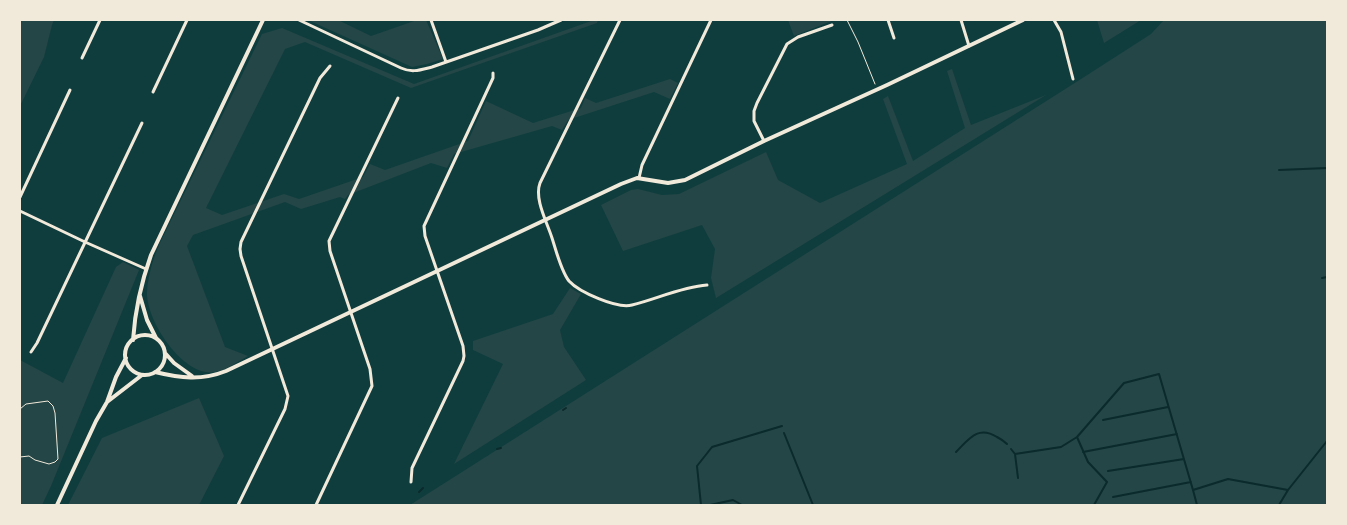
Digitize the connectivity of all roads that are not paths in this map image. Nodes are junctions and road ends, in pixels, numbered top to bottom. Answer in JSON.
{"nodes":[{"id":1,"x":100,"y":20,"type":"edge"},
{"id":2,"x":187,"y":20,"type":"edge"},
{"id":3,"x":263,"y":20,"type":"edge"},
{"id":4,"x":299,"y":20,"type":"edge"},
{"id":5,"x":430,"y":20,"type":"edge"},
{"id":6,"x":561,"y":20,"type":"edge"},
{"id":7,"x":620,"y":20,"type":"edge"},
{"id":8,"x":711,"y":20,"type":"edge"},
{"id":9,"x":888,"y":20,"type":"edge"},
{"id":10,"x":961,"y":20,"type":"edge"},
{"id":11,"x":1023,"y":20,"type":"edge"},
{"id":12,"x":1054,"y":20,"type":"edge"},
{"id":13,"x":832,"y":25,"type":"dead end"},
{"id":14,"x":894,"y":38,"type":"dead end"},
{"id":15,"x":969,"y":46,"type":"junction"},
{"id":16,"x":82,"y":58,"type":"dead end"},
{"id":17,"x":446,"y":62,"type":"junction"},
{"id":18,"x":330,"y":66,"type":"dead end"},
{"id":19,"x":493,"y":73,"type":"dead end"},
{"id":20,"x":1073,"y":79,"type":"dead end"},
{"id":21,"x":70,"y":90,"type":"dead end"},
{"id":22,"x":153,"y":92,"type":"dead end"},
{"id":23,"x":398,"y":98,"type":"dead end"},
{"id":24,"x":142,"y":124,"type":"dead end"},
{"id":25,"x":764,"y":142,"type":"junction"},
{"id":26,"x":639,"y":178,"type":"junction"},
{"id":27,"x":20,"y":197,"type":"edge"},
{"id":28,"x":20,"y":210,"type":"edge"},
{"id":29,"x":546,"y":220,"type":"junction"},
{"id":30,"x":85,"y":242,"type":"junction"},
{"id":31,"x":146,"y":269,"type":"junction"},
{"id":32,"x":437,"y":271,"type":"junction"},
{"id":33,"x":707,"y":284,"type":"dead end"},
{"id":34,"x":139,"y":294,"type":"junction"},
{"id":35,"x":350,"y":312,"type":"junction"},
{"id":36,"x":156,"y":338,"type":"junction"},
{"id":37,"x":133,"y":340,"type":"junction"},
{"id":38,"x":273,"y":349,"type":"junction"},
{"id":39,"x":31,"y":352,"type":"dead end"},
{"id":40,"x":165,"y":352,"type":"junction"},
{"id":41,"x":126,"y":358,"type":"junction"},
{"id":42,"x":154,"y":372,"type":"junction"},
{"id":43,"x":143,"y":374,"type":"junction"},
{"id":44,"x":194,"y":377,"type":"junction"},
{"id":45,"x":107,"y":402,"type":"junction"},
{"id":46,"x":411,"y":482,"type":"dead end"},
{"id":47,"x":57,"y":505,"type":"edge"},
{"id":48,"x":238,"y":505,"type":"edge"},
{"id":49,"x":316,"y":505,"type":"edge"}],
"edges":[{"from":1,"to":16,"type":"street"},
{"from":2,"to":22,"type":"street"},
{"from":3,"to":31,"type":"street"},
{"from":4,"to":17,"type":"street"},
{"from":5,"to":17,"type":"street"},
{"from":6,"to":17,"type":"street"},
{"from":7,"to":29,"type":"street"},
{"from":8,"to":26,"type":"street"},
{"from":9,"to":14,"type":"street"},
{"from":10,"to":15,"type":"street"},
{"from":11,"to":15,"type":"street"},
{"from":12,"to":20,"type":"street"},
{"from":13,"to":25,"type":"street"},
{"from":15,"to":25,"type":"street"},
{"from":18,"to":38,"type":"street"},
{"from":19,"to":32,"type":"street"},
{"from":21,"to":27,"type":"street"},
{"from":23,"to":35,"type":"street"},
{"from":24,"to":30,"type":"street"},
{"from":25,"to":26,"type":"street"},
{"from":26,"to":29,"type":"street"},
{"from":28,"to":30,"type":"street"},
{"from":29,"to":32,"type":"street"},
{"from":29,"to":33,"type":"street"},
{"from":30,"to":31,"type":"street"},
{"from":30,"to":39,"type":"street"},
{"from":31,"to":34,"type":"street"},
{"from":32,"to":35,"type":"street"},
{"from":32,"to":46,"type":"street"},
{"from":34,"to":36,"type":"street"},
{"from":34,"to":37,"type":"street"},
{"from":35,"to":38,"type":"street"},
{"from":35,"to":49,"type":"street"},
{"from":36,"to":37,"type":"street"},
{"from":36,"to":40,"type":"street"},
{"from":37,"to":41,"type":"street"},
{"from":38,"to":44,"type":"street"},
{"from":38,"to":48,"type":"street"},
{"from":40,"to":42,"type":"street"},
{"from":40,"to":44,"type":"street"},
{"from":41,"to":43,"type":"street"},
{"from":41,"to":45,"type":"street"},
{"from":42,"to":43,"type":"street"},
{"from":42,"to":44,"type":"street"},
{"from":43,"to":45,"type":"street"},
{"from":45,"to":47,"type":"street"}]}
